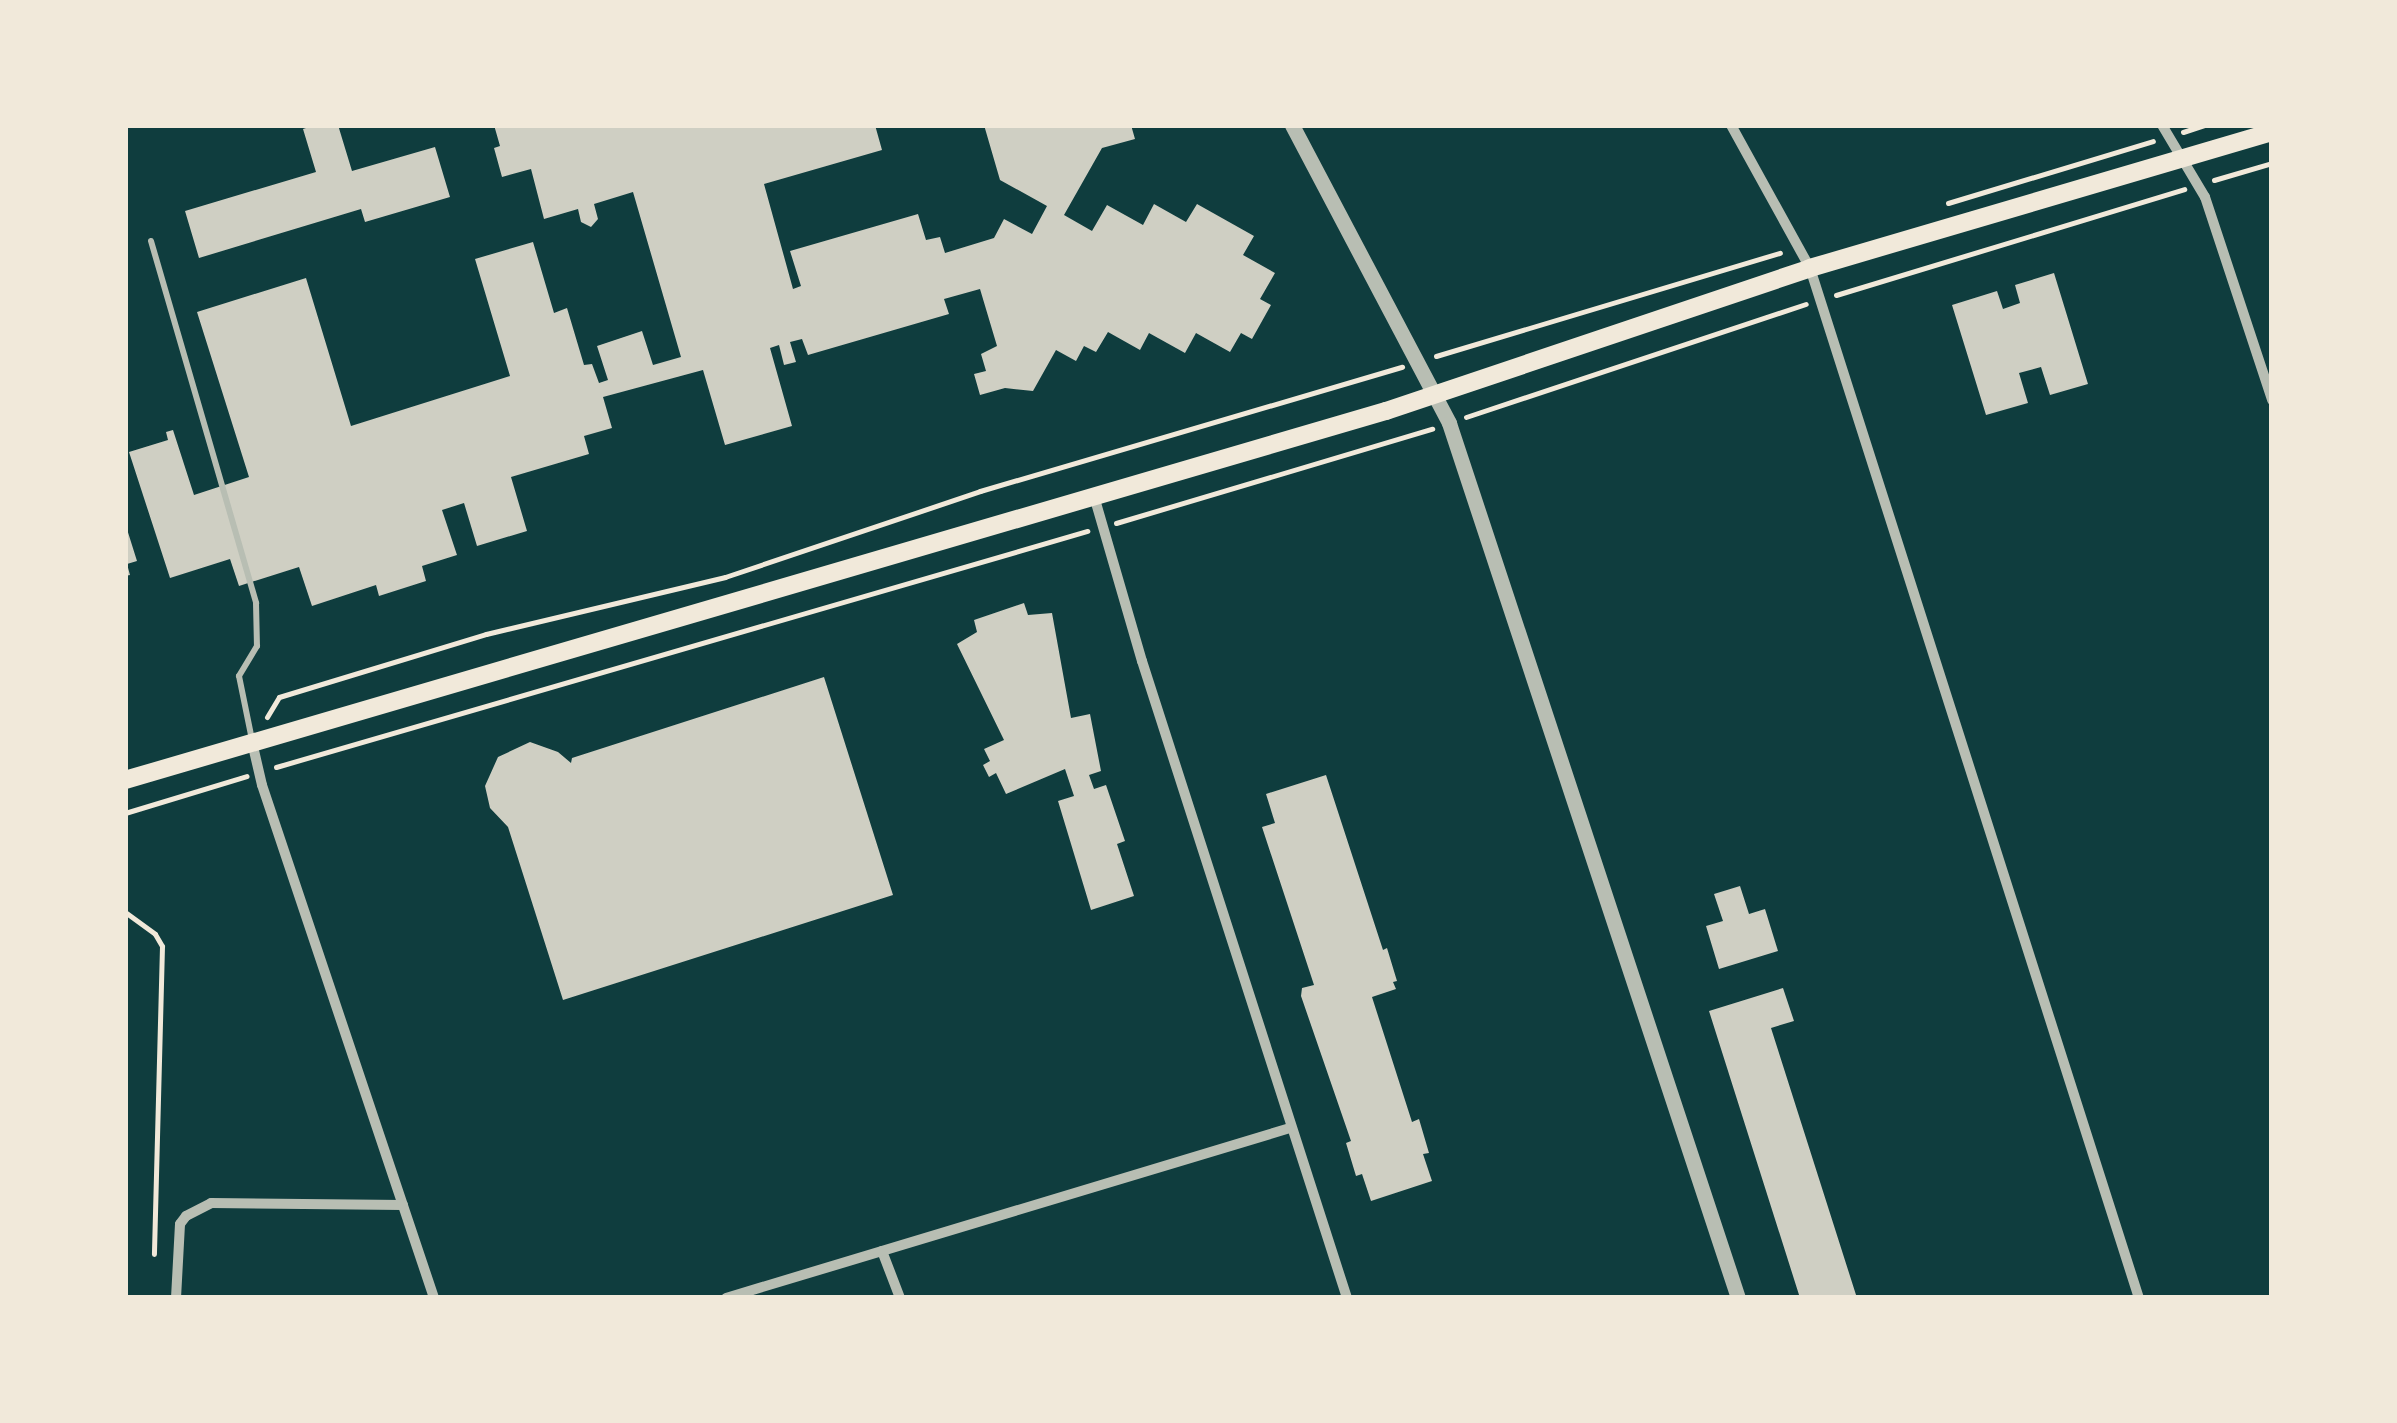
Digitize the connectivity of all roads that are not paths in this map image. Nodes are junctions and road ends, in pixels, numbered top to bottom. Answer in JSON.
{"nodes":[{"id":1,"x":1292,"y":125,"type":"edge"},
{"id":2,"x":1731,"y":125,"type":"edge"},
{"id":3,"x":2162,"y":125,"type":"edge"},
{"id":4,"x":2272,"y":132,"type":"edge"},
{"id":5,"x":2184,"y":157,"type":"junction"},
{"id":6,"x":151,"y":241,"type":"dead end"},
{"id":7,"x":1810,"y":268,"type":"junction"},
{"id":8,"x":1437,"y":394,"type":"junction"},
{"id":9,"x":2272,"y":400,"type":"edge"},
{"id":10,"x":1094,"y":496,"type":"junction"},
{"id":11,"x":252,"y":741,"type":"junction"},
{"id":12,"x":125,"y":780,"type":"edge"},
{"id":13,"x":1290,"y":1128,"type":"junction"},
{"id":14,"x":403,"y":1205,"type":"junction"},
{"id":15,"x":882,"y":1252,"type":"junction"},
{"id":16,"x":176,"y":1298,"type":"edge"},
{"id":17,"x":434,"y":1298,"type":"edge"},
{"id":18,"x":726,"y":1298,"type":"edge"},
{"id":19,"x":900,"y":1298,"type":"edge"},
{"id":20,"x":1347,"y":1298,"type":"edge"},
{"id":21,"x":1738,"y":1298,"type":"edge"},
{"id":22,"x":2140,"y":1298,"type":"edge"}],
"edges":[{"from":1,"to":8,"type":"street"},
{"from":2,"to":7,"type":"street"},
{"from":3,"to":5,"type":"street"},
{"from":4,"to":5,"type":"main road"},
{"from":5,"to":7,"type":"main road"},
{"from":5,"to":9,"type":"street"},
{"from":6,"to":11,"type":"lane"},
{"from":7,"to":8,"type":"main road"},
{"from":7,"to":22,"type":"street"},
{"from":8,"to":10,"type":"main road"},
{"from":8,"to":21,"type":"street"},
{"from":10,"to":11,"type":"main road"},
{"from":10,"to":13,"type":"street"},
{"from":11,"to":12,"type":"main road"},
{"from":11,"to":14,"type":"street"},
{"from":13,"to":15,"type":"street"},
{"from":13,"to":20,"type":"street"},
{"from":14,"to":16,"type":"street"},
{"from":14,"to":17,"type":"street"},
{"from":15,"to":18,"type":"street"},
{"from":15,"to":19,"type":"street"}]}
